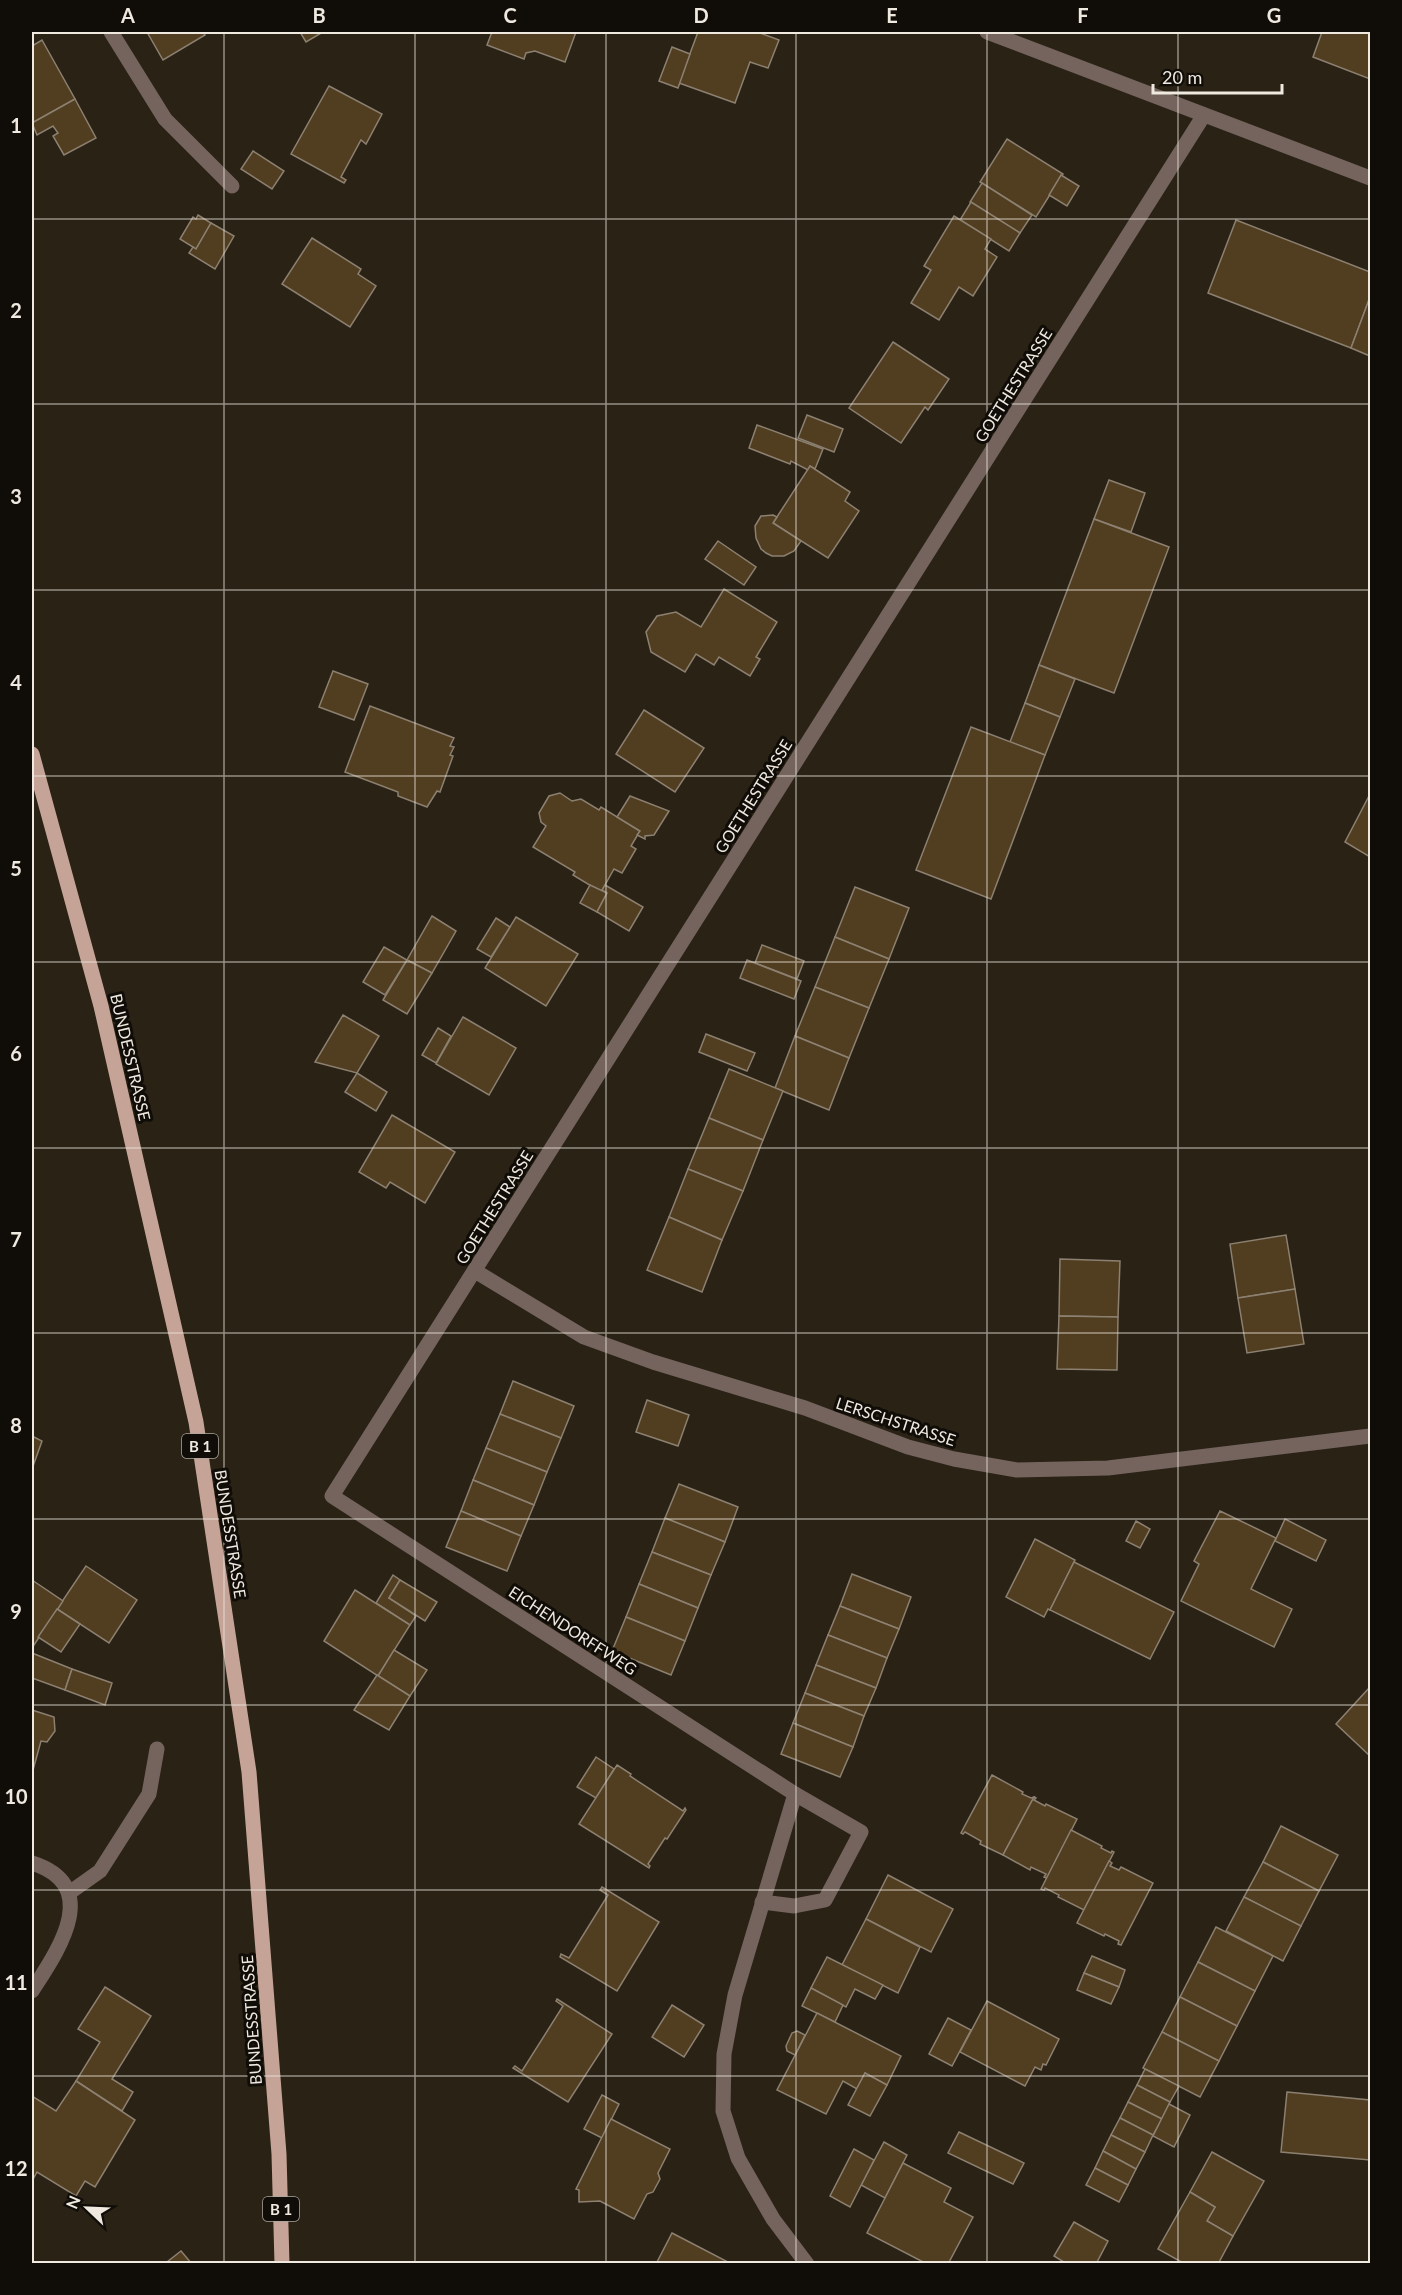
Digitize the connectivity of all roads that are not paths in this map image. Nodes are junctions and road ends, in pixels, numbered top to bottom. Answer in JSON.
{"nodes":[{"id":1,"x":111,"y":32,"type":"edge"},
{"id":2,"x":987,"y":32,"type":"edge"},
{"id":3,"x":1204,"y":115,"type":"junction"},
{"id":4,"x":1371,"y":178,"type":"edge"},
{"id":5,"x":232,"y":186,"type":"dead end"},
{"id":6,"x":32,"y":754,"type":"edge"},
{"id":7,"x":475,"y":1271,"type":"junction"},
{"id":8,"x":1371,"y":1436,"type":"edge"},
{"id":9,"x":332,"y":1496,"type":"joint"},
{"id":10,"x":157,"y":1749,"type":"dead end"},
{"id":11,"x":795,"y":1794,"type":"junction"},
{"id":12,"x":32,"y":1863,"type":"edge"},
{"id":13,"x":69,"y":1893,"type":"junction"},
{"id":14,"x":762,"y":1902,"type":"junction"},
{"id":15,"x":32,"y":1991,"type":"edge"},
{"id":16,"x":282,"y":2264,"type":"edge"},
{"id":17,"x":807,"y":2264,"type":"edge"}],
"edges":[{"from":1,"to":5,"type":"street"},
{"from":2,"to":3,"type":"street"},
{"from":3,"to":4,"type":"street"},
{"from":3,"to":7,"type":"street","name":"GOETHESTRASSE"},
{"from":6,"to":16,"type":"main road","name":"BUNDESSTRASSE","number":"B 1"},
{"from":7,"to":8,"type":"street","name":"LERSCHSTRASSE"},
{"from":7,"to":9,"type":"street","name":"GOETHESTRASSE"},
{"from":9,"to":11,"type":"street","name":"EICHENDORFFWEG"},
{"from":10,"to":13,"type":"street"},
{"from":11,"to":14,"type":"street"},
{"from":11,"to":14,"type":"street","name":"EICHENDORFFWEG"},
{"from":12,"to":13,"type":"street"},
{"from":13,"to":15,"type":"street"},
{"from":14,"to":17,"type":"street"}]}
